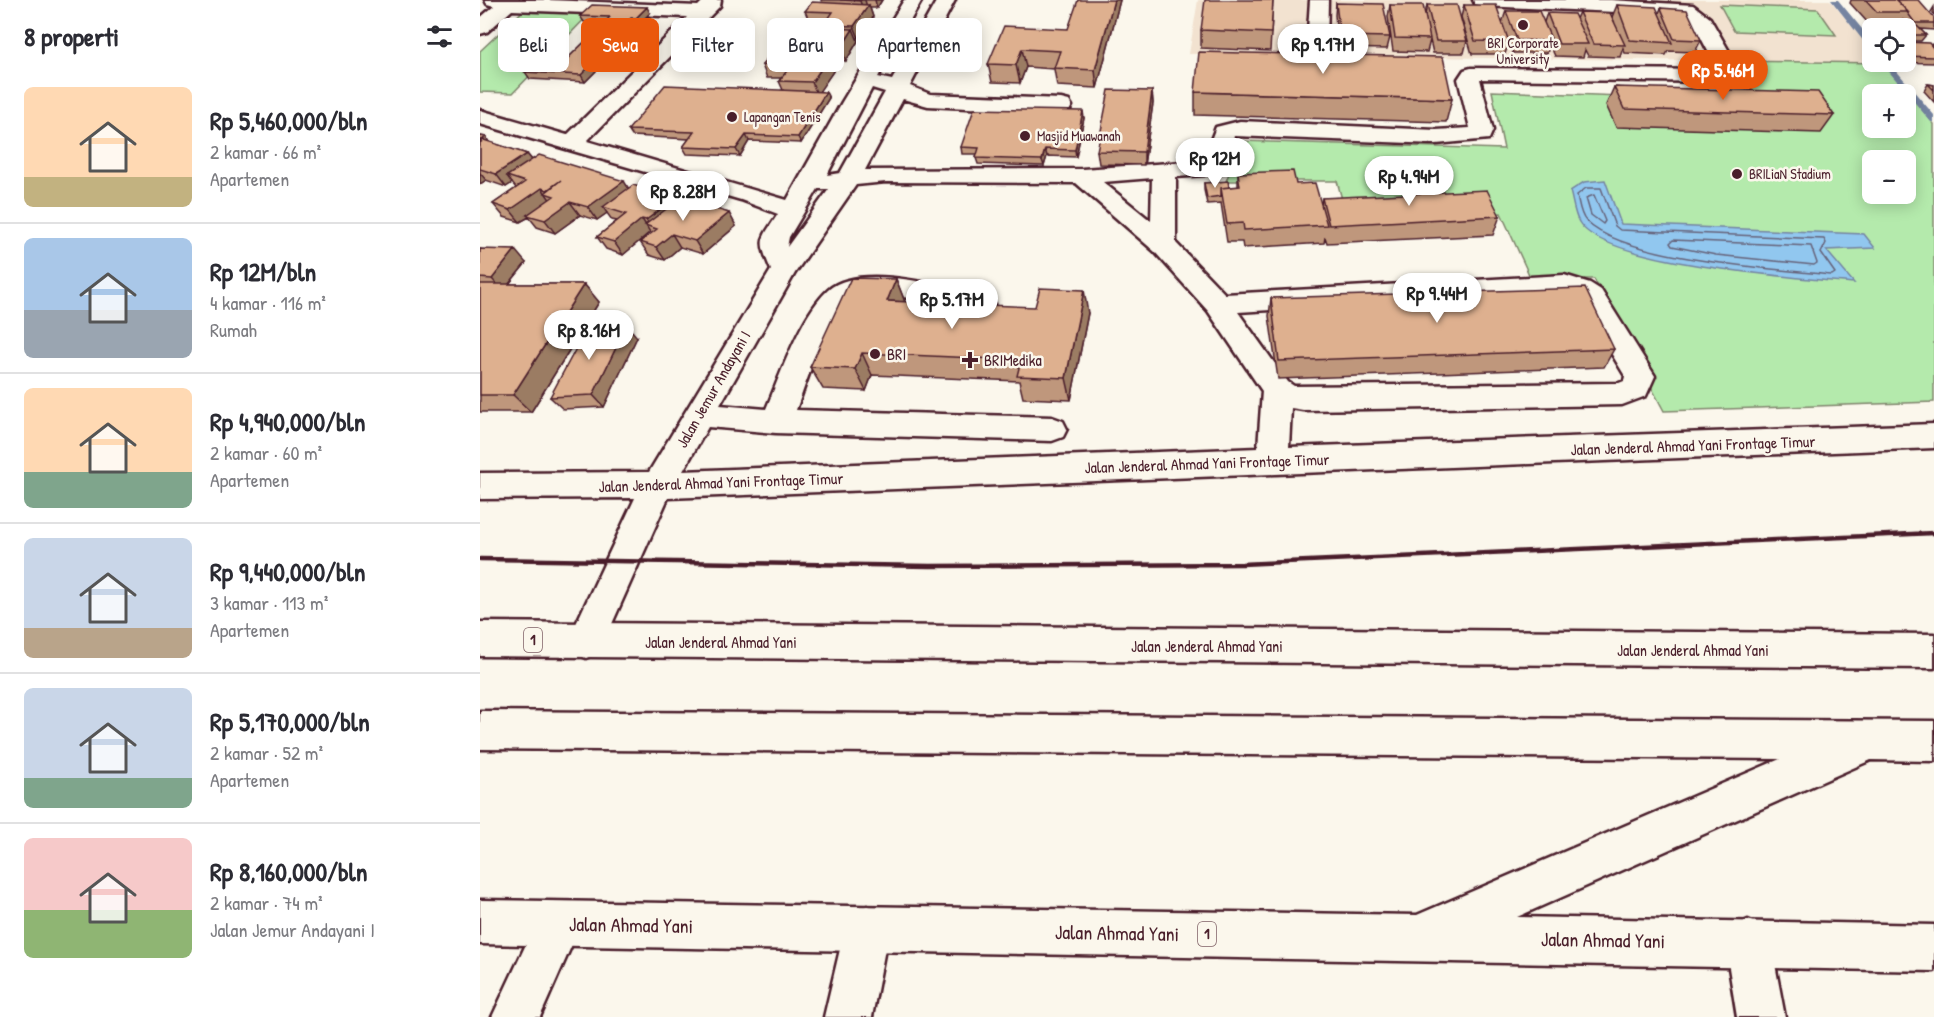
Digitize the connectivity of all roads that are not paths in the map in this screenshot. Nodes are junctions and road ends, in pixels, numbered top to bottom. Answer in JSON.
{"nodes":[{"id":1,"x":913,"y":0,"type":"edge"},
{"id":2,"x":946,"y":0,"type":"edge"},
{"id":3,"x":1319,"y":0,"type":"edge"},
{"id":4,"x":1482,"y":0,"type":"edge"},
{"id":5,"x":504,"y":1,"type":"edge"},
{"id":6,"x":708,"y":6,"type":"edge"},
{"id":7,"x":480,"y":28,"type":"edge"},
{"id":8,"x":1317,"y":46,"type":"dead end"},
{"id":9,"x":866,"y":78,"type":"junction"},
{"id":10,"x":899,"y":89,"type":"junction"},
{"id":11,"x":1061,"y":106,"type":"dead end"},
{"id":12,"x":480,"y":117,"type":"edge"},
{"id":13,"x":572,"y":143,"type":"junction"},
{"id":14,"x":1164,"y":171,"type":"junction"},
{"id":15,"x":1082,"y":176,"type":"junction"},
{"id":16,"x":849,"y":178,"type":"junction"},
{"id":17,"x":811,"y":182,"type":"junction"},
{"id":18,"x":792,"y":210,"type":"junction"},
{"id":19,"x":1163,"y":245,"type":"junction"},
{"id":20,"x":784,"y":270,"type":"junction"},
{"id":21,"x":981,"y":304,"type":"edge"},
{"id":22,"x":1218,"y":304,"type":"junction"},
{"id":23,"x":1277,"y":390,"type":"junction"},
{"id":24,"x":698,"y":415,"type":"junction"},
{"id":25,"x":776,"y":421,"type":"junction"},
{"id":26,"x":1052,"y":429,"type":"dead end"},
{"id":27,"x":1934,"y":436,"type":"edge"},
{"id":28,"x":1273,"y":460,"type":"junction"},
{"id":29,"x":658,"y":485,"type":"junction"},
{"id":30,"x":480,"y":486,"type":"edge"},
{"id":31,"x":480,"y":639,"type":"edge"},
{"id":32,"x":586,"y":641,"type":"junction"},
{"id":33,"x":1934,"y":651,"type":"edge"},
{"id":34,"x":480,"y":730,"type":"edge"},
{"id":35,"x":1872,"y":739,"type":"junction"},
{"id":36,"x":1934,"y":741,"type":"edge"},
{"id":37,"x":480,"y":922,"type":"edge"},
{"id":38,"x":559,"y":924,"type":"junction"},
{"id":39,"x":867,"y":928,"type":"junction"},
{"id":40,"x":1418,"y":938,"type":"junction"},
{"id":41,"x":1748,"y":943,"type":"junction"},
{"id":42,"x":1934,"y":948,"type":"edge"},
{"id":43,"x":516,"y":1017,"type":"edge"},
{"id":44,"x":848,"y":1017,"type":"edge"},
{"id":45,"x":1761,"y":1017,"type":"edge"}],
"edges":[{"from":1,"to":9,"type":"main road"},
{"from":2,"to":10,"type":"main road","name":"Jalan Jemur Andayani I"},
{"from":3,"to":8,"type":"main road"},
{"from":4,"to":14,"type":"main road"},
{"from":5,"to":6,"type":"main road"},
{"from":5,"to":7,"type":"main road"},
{"from":6,"to":13,"type":"main road"},
{"from":9,"to":10,"type":"main road"},
{"from":9,"to":17,"type":"main road"},
{"from":10,"to":11,"type":"main road"},
{"from":10,"to":16,"type":"main road","name":"Jalan Jemur Andayani I"},
{"from":12,"to":13,"type":"main road"},
{"from":13,"to":18,"type":"main road"},
{"from":14,"to":15,"type":"main road"},
{"from":14,"to":19,"type":"main road"},
{"from":15,"to":16,"type":"main road"},
{"from":15,"to":19,"type":"main road"},
{"from":16,"to":17,"type":"main road"},
{"from":16,"to":20,"type":"main road","name":"Jalan Jemur Andayani I"},
{"from":17,"to":18,"type":"main road"},
{"from":18,"to":20,"type":"main road"},
{"from":19,"to":22,"type":"main road"},
{"from":20,"to":24,"type":"main road","name":"Jalan Jemur Andayani I"},
{"from":21,"to":25,"type":"main road"},
{"from":22,"to":23,"type":"main road"},
{"from":22,"to":23,"type":"main road"},
{"from":23,"to":28,"type":"main road"},
{"from":24,"to":25,"type":"main road"},
{"from":24,"to":29,"type":"main road","name":"Jalan Jemur Andayani I"},
{"from":25,"to":26,"type":"main road"},
{"from":27,"to":28,"type":"main road","name":"Jalan Jenderal Ahmad Yani Frontage Timur"},
{"from":28,"to":29,"type":"main road","name":"Jalan Jenderal Ahmad Yani Frontage Timur"},
{"from":29,"to":30,"type":"main road","name":"Jalan Jenderal Ahmad Yani Frontage Timur"},
{"from":29,"to":32,"type":"main road","name":"Jalan Jemur Andayani I"},
{"from":31,"to":32,"type":"main road","name":"Jalan Jenderal Ahmad Yani","number":"1"},
{"from":32,"to":33,"type":"main road","name":"Jalan Jenderal Ahmad Yani","number":"1"},
{"from":34,"to":35,"type":"main road"},
{"from":35,"to":36,"type":"main road"},
{"from":35,"to":40,"type":"main road"},
{"from":37,"to":38,"type":"main road","name":"Jalan Ahmad Yani","number":"1"},
{"from":38,"to":39,"type":"main road","name":"Jalan Ahmad Yani","number":"1"},
{"from":38,"to":43,"type":"main road"},
{"from":39,"to":40,"type":"main road","name":"Jalan Ahmad Yani","number":"1"},
{"from":39,"to":44,"type":"main road"},
{"from":40,"to":41,"type":"main road","name":"Jalan Ahmad Yani","number":"1"},
{"from":41,"to":42,"type":"main road","name":"Jalan Ahmad Yani","number":"1"},
{"from":41,"to":45,"type":"main road"}]}
